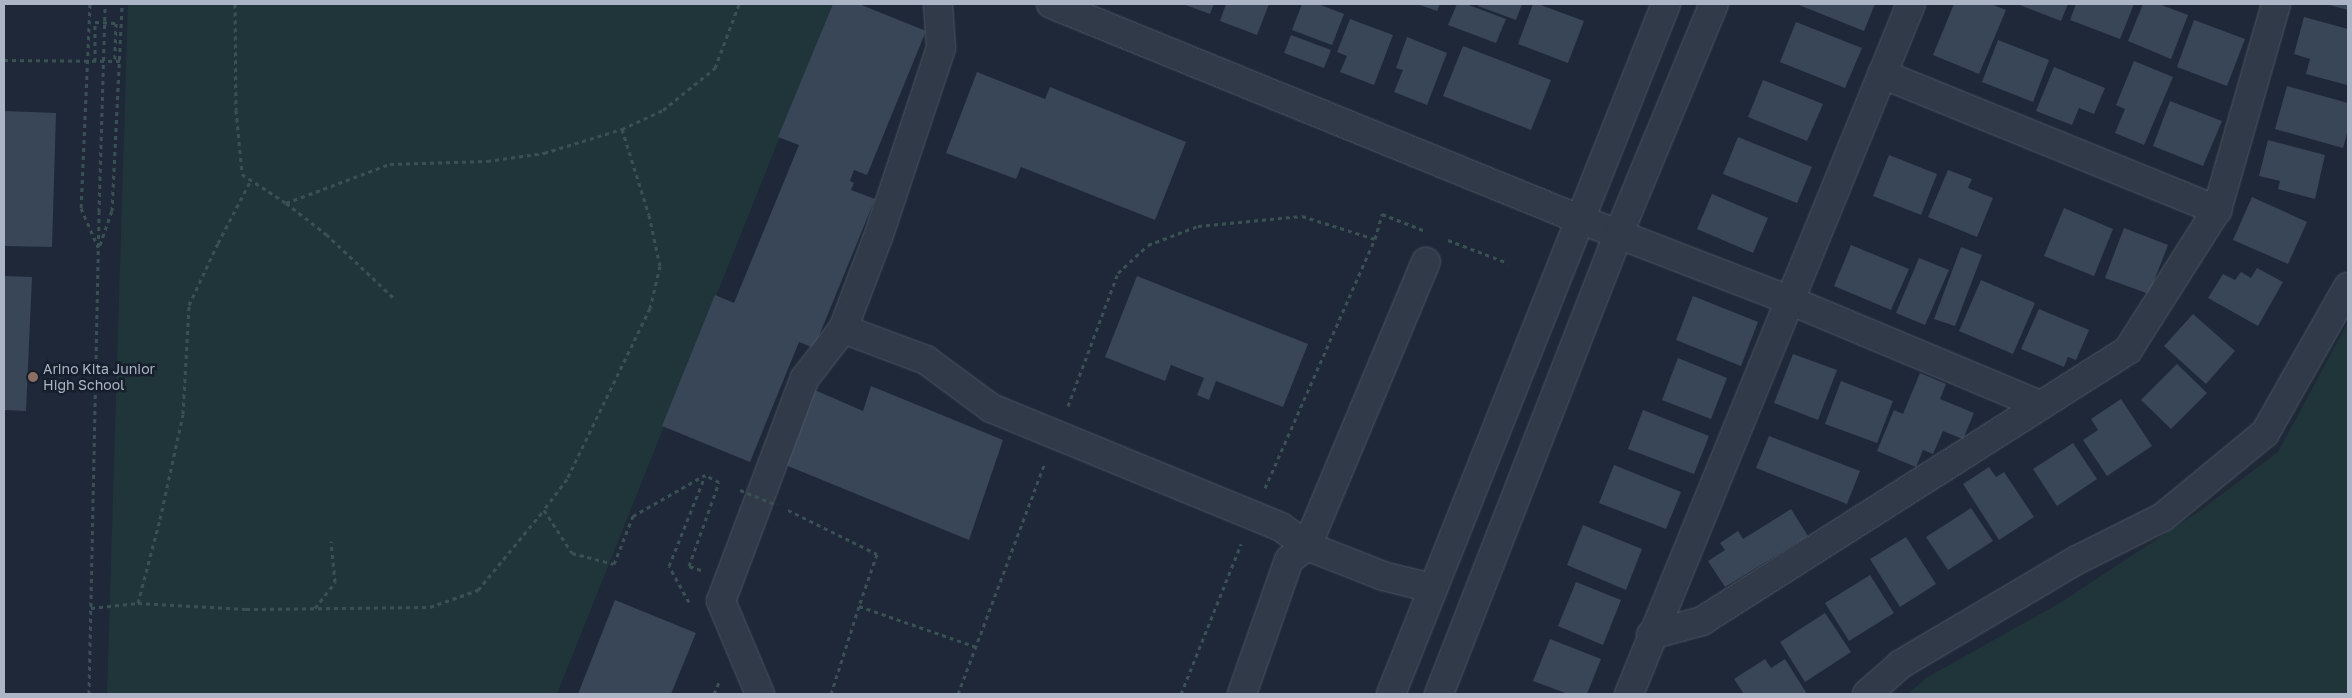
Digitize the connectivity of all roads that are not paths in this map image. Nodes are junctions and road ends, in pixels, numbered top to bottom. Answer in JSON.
{"nodes":[{"id":1,"x":938,"y":4,"type":"edge"},
{"id":2,"x":1050,"y":4,"type":"edge"},
{"id":3,"x":1666,"y":4,"type":"edge"},
{"id":4,"x":1714,"y":4,"type":"edge"},
{"id":5,"x":1911,"y":4,"type":"edge"},
{"id":6,"x":2276,"y":4,"type":"edge"},
{"id":7,"x":1882,"y":74,"type":"junction"},
{"id":8,"x":2217,"y":210,"type":"junction"},
{"id":9,"x":1579,"y":219,"type":"junction"},
{"id":10,"x":1619,"y":234,"type":"junction"},
{"id":11,"x":1426,"y":262,"type":"dead end"},
{"id":12,"x":2348,"y":287,"type":"edge"},
{"id":13,"x":1789,"y":300,"type":"junction"},
{"id":14,"x":843,"y":330,"type":"junction"},
{"id":15,"x":2040,"y":405,"type":"junction"},
{"id":16,"x":1307,"y":546,"type":"junction"},
{"id":17,"x":1432,"y":588,"type":"junction"},
{"id":18,"x":1652,"y":635,"type":"junction"},
{"id":19,"x":760,"y":694,"type":"edge"},
{"id":20,"x":1242,"y":694,"type":"edge"},
{"id":21,"x":1391,"y":694,"type":"edge"},
{"id":22,"x":1439,"y":694,"type":"edge"},
{"id":23,"x":1628,"y":694,"type":"edge"},
{"id":24,"x":1866,"y":694,"type":"edge"}],
"edges":[{"from":1,"to":14,"type":"street"},
{"from":2,"to":9,"type":"street"},
{"from":3,"to":9,"type":"street"},
{"from":4,"to":10,"type":"street"},
{"from":5,"to":7,"type":"street"},
{"from":6,"to":8,"type":"street"},
{"from":7,"to":8,"type":"street"},
{"from":7,"to":13,"type":"street"},
{"from":8,"to":15,"type":"street"},
{"from":9,"to":10,"type":"street"},
{"from":9,"to":17,"type":"street"},
{"from":10,"to":13,"type":"street"},
{"from":10,"to":22,"type":"street"},
{"from":11,"to":16,"type":"street"},
{"from":12,"to":24,"type":"street"},
{"from":13,"to":15,"type":"street"},
{"from":13,"to":18,"type":"street"},
{"from":14,"to":16,"type":"street"},
{"from":14,"to":19,"type":"street"},
{"from":15,"to":18,"type":"street"},
{"from":16,"to":17,"type":"street"},
{"from":16,"to":20,"type":"street"},
{"from":17,"to":21,"type":"street"},
{"from":18,"to":23,"type":"street"}]}
